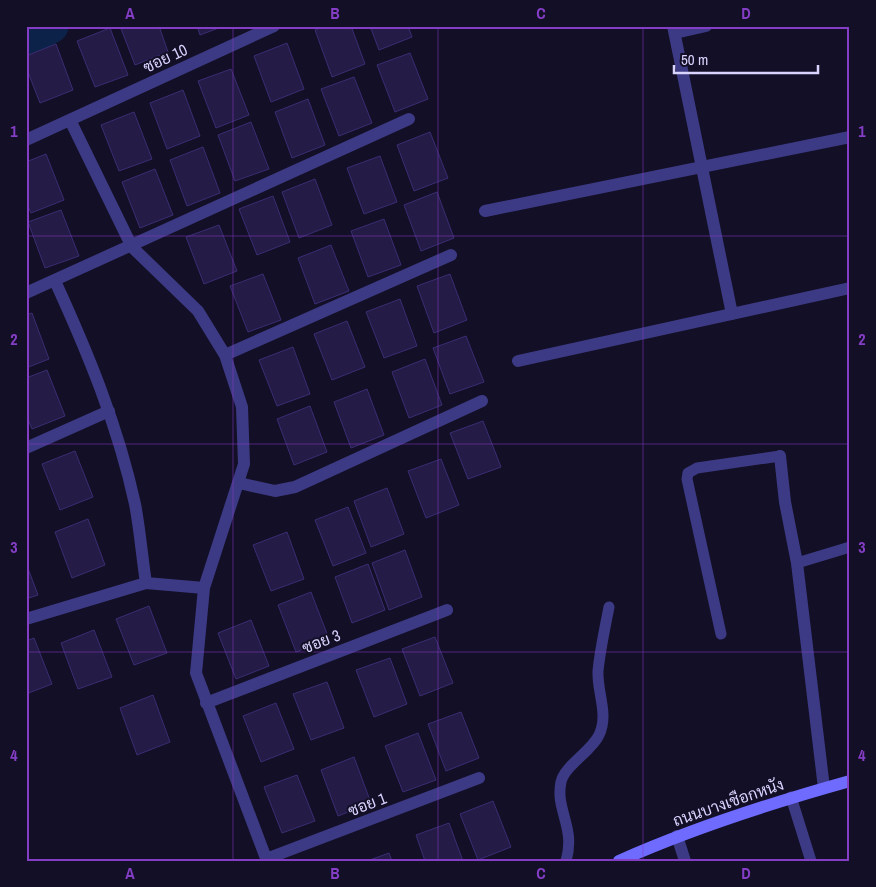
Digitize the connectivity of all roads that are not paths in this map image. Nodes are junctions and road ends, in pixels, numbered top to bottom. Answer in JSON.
{"nodes":[{"id":1,"x":274,"y":26,"type":"edge"},
{"id":2,"x":706,"y":26,"type":"edge"},
{"id":3,"x":674,"y":29,"type":"edge"},
{"id":4,"x":408,"y":119,"type":"dead end"},
{"id":5,"x":70,"y":120,"type":"junction"},
{"id":6,"x":850,"y":137,"type":"edge"},
{"id":7,"x":26,"y":140,"type":"edge"},
{"id":8,"x":701,"y":168,"type":"junction"},
{"id":9,"x":485,"y":211,"type":"dead end"},
{"id":10,"x":132,"y":246,"type":"junction"},
{"id":11,"x":451,"y":255,"type":"dead end"},
{"id":12,"x":55,"y":281,"type":"junction"},
{"id":13,"x":850,"y":288,"type":"edge"},
{"id":14,"x":26,"y":294,"type":"edge"},
{"id":15,"x":732,"y":314,"type":"junction"},
{"id":16,"x":225,"y":355,"type":"junction"},
{"id":17,"x":518,"y":361,"type":"dead end"},
{"id":18,"x":482,"y":400,"type":"dead end"},
{"id":19,"x":109,"y":411,"type":"junction"},
{"id":20,"x":26,"y":448,"type":"edge"},
{"id":21,"x":780,"y":456,"type":"joint"},
{"id":22,"x":240,"y":483,"type":"junction"},
{"id":23,"x":850,"y":547,"type":"edge"},
{"id":24,"x":797,"y":563,"type":"junction"},
{"id":25,"x":146,"y":583,"type":"junction"},
{"id":26,"x":204,"y":588,"type":"junction"},
{"id":27,"x":609,"y":607,"type":"dead end"},
{"id":28,"x":448,"y":610,"type":"dead end"},
{"id":29,"x":26,"y":619,"type":"edge"},
{"id":30,"x":721,"y":634,"type":"dead end"},
{"id":31,"x":206,"y":703,"type":"junction"},
{"id":32,"x":479,"y":778,"type":"dead end"},
{"id":33,"x":850,"y":781,"type":"edge"},
{"id":34,"x":824,"y":788,"type":"junction"},
{"id":35,"x":791,"y":798,"type":"junction"},
{"id":36,"x":677,"y":836,"type":"junction"},
{"id":37,"x":267,"y":860,"type":"edge"},
{"id":38,"x":566,"y":861,"type":"edge"},
{"id":39,"x":619,"y":861,"type":"edge"},
{"id":40,"x":685,"y":861,"type":"edge"},
{"id":41,"x":811,"y":861,"type":"edge"}],
"edges":[{"from":1,"to":5,"type":"street","name":"ซอย 10"},
{"from":2,"to":3,"type":"street"},
{"from":3,"to":8,"type":"street"},
{"from":4,"to":10,"type":"street"},
{"from":5,"to":7,"type":"street","name":"ซอย 10"},
{"from":5,"to":10,"type":"street"},
{"from":6,"to":8,"type":"street"},
{"from":8,"to":9,"type":"street"},
{"from":8,"to":15,"type":"street"},
{"from":10,"to":12,"type":"street"},
{"from":10,"to":16,"type":"street"},
{"from":11,"to":16,"type":"street"},
{"from":12,"to":14,"type":"street"},
{"from":12,"to":19,"type":"street"},
{"from":13,"to":15,"type":"street"},
{"from":15,"to":17,"type":"street"},
{"from":16,"to":22,"type":"street"},
{"from":18,"to":22,"type":"street"},
{"from":19,"to":20,"type":"street"},
{"from":19,"to":25,"type":"street"},
{"from":21,"to":24,"type":"street"},
{"from":21,"to":30,"type":"lane"},
{"from":22,"to":26,"type":"street"},
{"from":23,"to":24,"type":"lane"},
{"from":24,"to":34,"type":"street"},
{"from":25,"to":26,"type":"street"},
{"from":25,"to":29,"type":"street"},
{"from":26,"to":31,"type":"street"},
{"from":27,"to":38,"type":"lane"},
{"from":28,"to":31,"type":"street","name":"ซอย 3"},
{"from":31,"to":37,"type":"street"},
{"from":32,"to":37,"type":"street","name":"ซอย 1"},
{"from":33,"to":34,"type":"street","name":"ถนนบางเชือกหนัง"},
{"from":34,"to":35,"type":"street","name":"ถนนบางเชือกหนัง"},
{"from":35,"to":36,"type":"street","name":"ถนนบางเชือกหนัง"},
{"from":35,"to":41,"type":"lane"},
{"from":36,"to":39,"type":"street","name":"ถนนบางเชือกหนัง"},
{"from":36,"to":40,"type":"street"}]}
